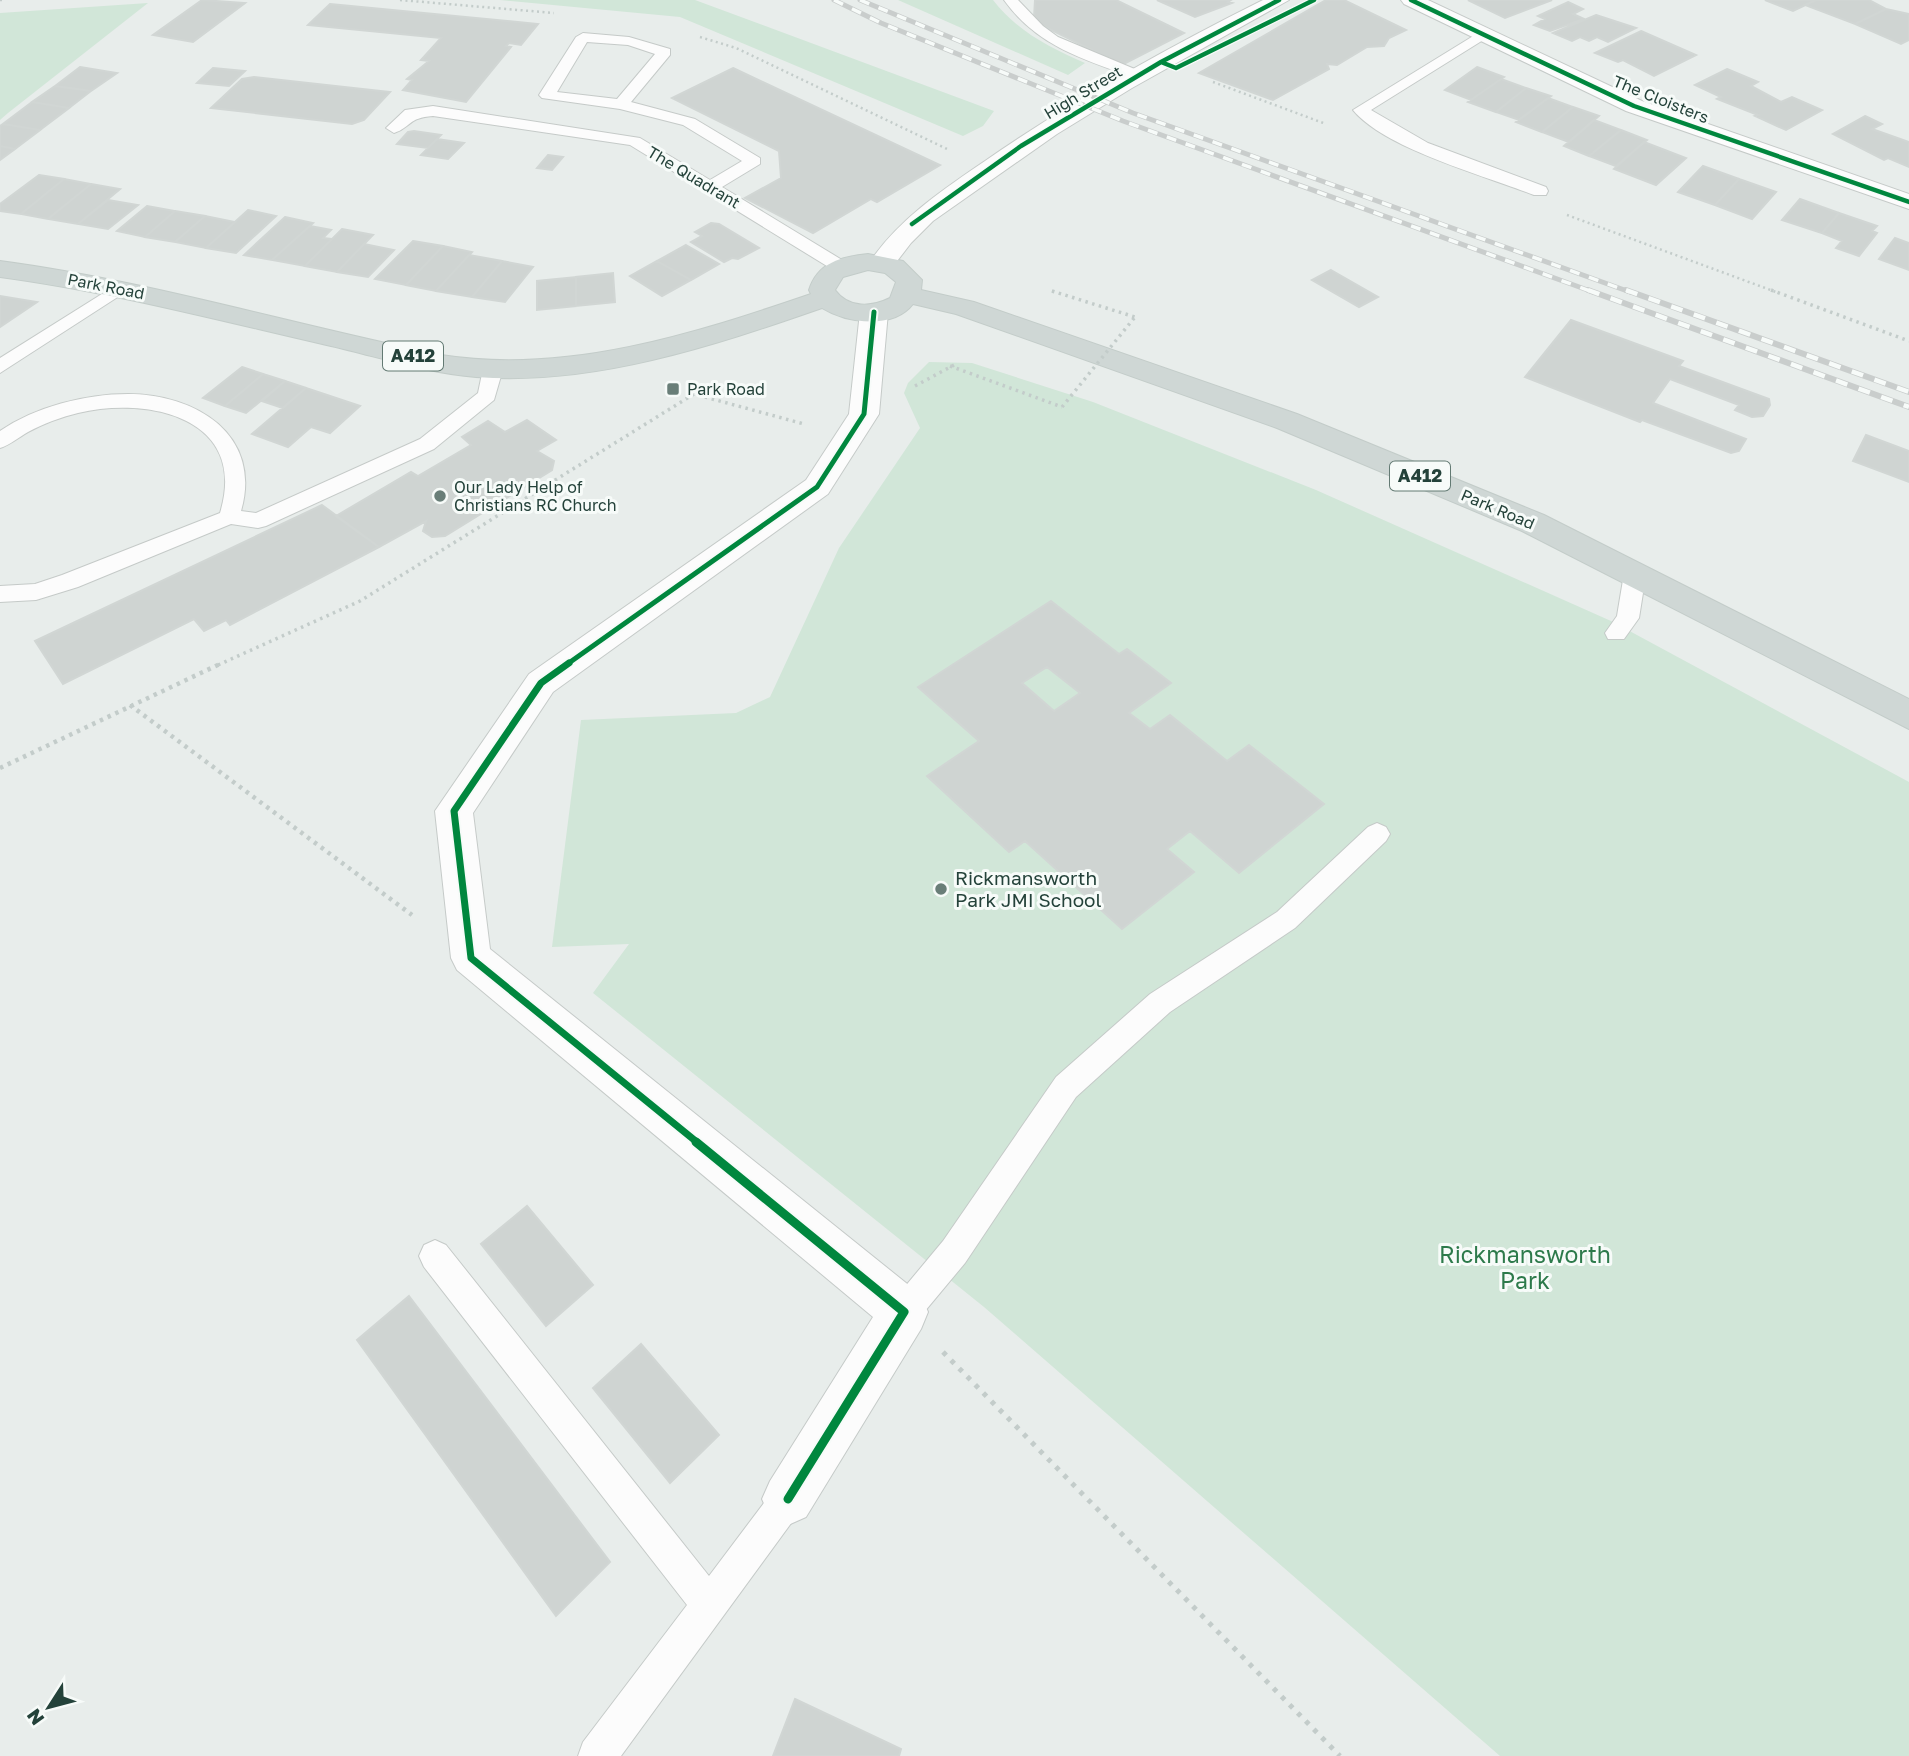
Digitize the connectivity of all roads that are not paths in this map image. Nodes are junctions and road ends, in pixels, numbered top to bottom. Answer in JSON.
{"nodes":[{"id":1,"x":1011,"y":0,"type":"edge"},
{"id":2,"x":1279,"y":0,"type":"edge"},
{"id":3,"x":1411,"y":0,"type":"edge"},
{"id":4,"x":1483,"y":34,"type":"junction"},
{"id":5,"x":1141,"y":75,"type":"junction"},
{"id":6,"x":621,"y":104,"type":"junction"},
{"id":7,"x":394,"y":128,"type":"dead end"},
{"id":8,"x":710,"y":187,"type":"junction"},
{"id":9,"x":1541,"y":191,"type":"dead end"},
{"id":10,"x":1909,"y":202,"type":"edge"},
{"id":11,"x":882,"y":263,"type":"junction"},
{"id":12,"x":841,"y":267,"type":"junction"},
{"id":13,"x":0,"y":269,"type":"edge"},
{"id":14,"x":121,"y":287,"type":"junction"},
{"id":15,"x":908,"y":295,"type":"junction"},
{"id":16,"x":825,"y":299,"type":"junction"},
{"id":17,"x":874,"y":312,"type":"junction"},
{"id":18,"x":0,"y":367,"type":"edge"},
{"id":19,"x":493,"y":369,"type":"junction"},
{"id":20,"x":0,"y":441,"type":"edge"},
{"id":21,"x":229,"y":517,"type":"junction"},
{"id":22,"x":1634,"y":574,"type":"junction"},
{"id":23,"x":0,"y":594,"type":"edge"},
{"id":24,"x":1616,"y":633,"type":"dead end"},
{"id":25,"x":1909,"y":715,"type":"edge"},
{"id":26,"x":1377,"y":834,"type":"dead end"},
{"id":27,"x":435,"y":1256,"type":"dead end"},
{"id":28,"x":904,"y":1312,"type":"junction"},
{"id":29,"x":788,"y":1499,"type":"joint"},
{"id":30,"x":709,"y":1605,"type":"junction"},
{"id":31,"x":597,"y":1756,"type":"edge"}],
"edges":[{"from":1,"to":5,"type":"lane"},
{"from":2,"to":5,"type":"street","name":"High Street"},
{"from":3,"to":4,"type":"street","name":"The Cloisters"},
{"from":4,"to":9,"type":"lane"},
{"from":4,"to":10,"type":"street","name":"The Cloisters"},
{"from":5,"to":11,"type":"street","name":"High Street"},
{"from":6,"to":6,"type":"lane"},
{"from":6,"to":8,"type":"lane"},
{"from":7,"to":8,"type":"lane","name":"The Quadrant"},
{"from":8,"to":12,"type":"lane","name":"The Quadrant"},
{"from":11,"to":12,"type":"main road"},
{"from":11,"to":15,"type":"main road"},
{"from":12,"to":16,"type":"main road"},
{"from":13,"to":14,"type":"main road","name":"Park Road","number":"A412"},
{"from":14,"to":18,"type":"lane"},
{"from":14,"to":19,"type":"main road","name":"Park Road","number":"A412"},
{"from":15,"to":17,"type":"main road"},
{"from":15,"to":22,"type":"main road","name":"Park Road","number":"A412"},
{"from":16,"to":17,"type":"main road"},
{"from":16,"to":19,"type":"main road","name":"Park Road","number":"A412"},
{"from":17,"to":28,"type":"street"},
{"from":19,"to":21,"type":"lane"},
{"from":20,"to":21,"type":"lane"},
{"from":21,"to":23,"type":"lane"},
{"from":22,"to":24,"type":"lane"},
{"from":22,"to":25,"type":"main road","name":"Park Road","number":"A412"},
{"from":26,"to":28,"type":"lane"},
{"from":27,"to":30,"type":"lane"},
{"from":28,"to":29,"type":"street"},
{"from":29,"to":30,"type":"lane"},
{"from":30,"to":31,"type":"lane"}]}
